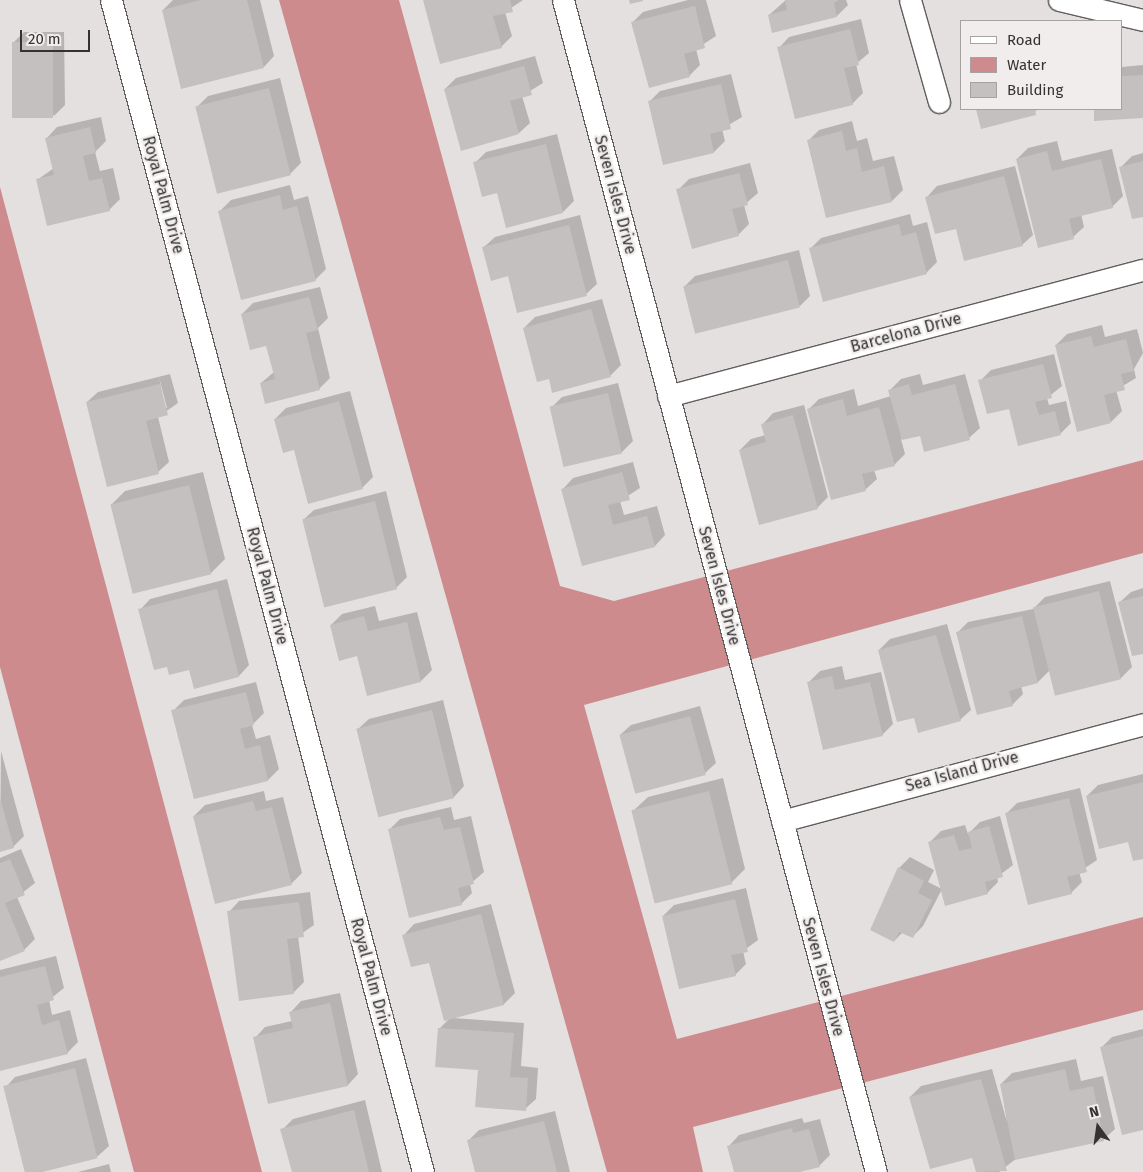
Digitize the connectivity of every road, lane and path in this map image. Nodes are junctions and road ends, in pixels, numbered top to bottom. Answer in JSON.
{"nodes":[{"id":1,"x":111,"y":0,"type":"edge"},
{"id":2,"x":563,"y":0,"type":"edge"},
{"id":3,"x":910,"y":0,"type":"edge"},
{"id":4,"x":1059,"y":0,"type":"edge"},
{"id":5,"x":1143,"y":20,"type":"edge"},
{"id":6,"x":939,"y":102,"type":"dead end"},
{"id":7,"x":1143,"y":270,"type":"edge"},
{"id":8,"x":668,"y":396,"type":"junction"},
{"id":9,"x":1143,"y":724,"type":"edge"},
{"id":10,"x":782,"y":820,"type":"junction"},
{"id":11,"x":422,"y":1172,"type":"edge"},
{"id":12,"x":876,"y":1172,"type":"edge"}],
"edges":[{"from":1,"to":11,"type":"street","name":"Royal Palm Drive"},
{"from":2,"to":8,"type":"street","name":"Seven Isles Drive"},
{"from":3,"to":6,"type":"street"},
{"from":4,"to":5,"type":"street"},
{"from":7,"to":8,"type":"street","name":"Barcelona Drive"},
{"from":8,"to":10,"type":"street","name":"Seven Isles Drive"},
{"from":9,"to":10,"type":"street","name":"Sea Island Drive"},
{"from":10,"to":12,"type":"street","name":"Seven Isles Drive"}]}
